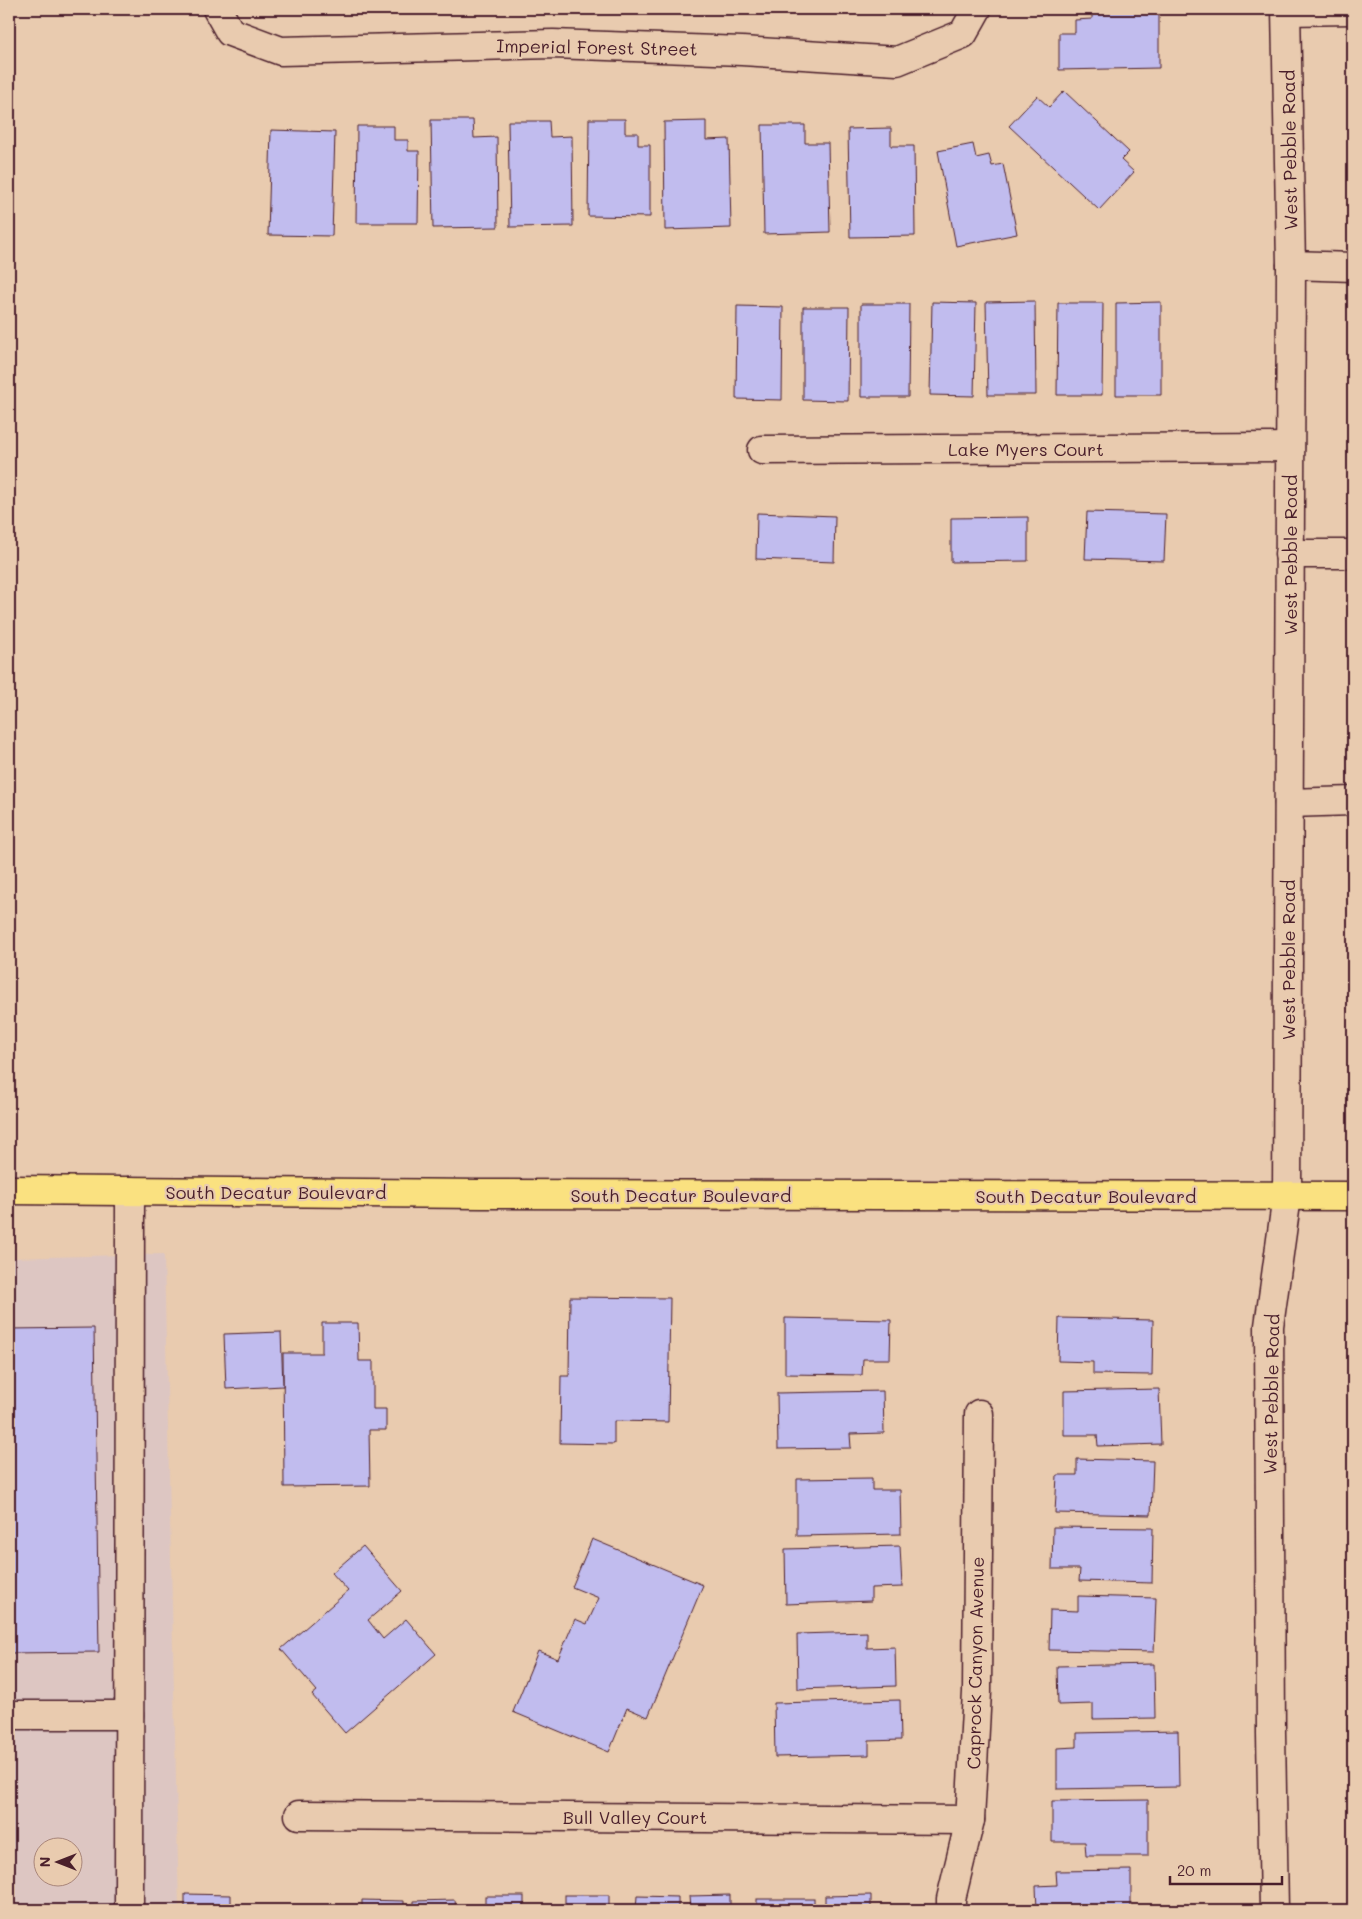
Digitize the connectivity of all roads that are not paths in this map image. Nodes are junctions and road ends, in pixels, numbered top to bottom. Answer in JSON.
{"nodes":[{"id":1,"x":217,"y":9,"type":"edge"},
{"id":2,"x":977,"y":9,"type":"edge"},
{"id":3,"x":1286,"y":10,"type":"edge"},
{"id":4,"x":1353,"y":10,"type":"edge"},
{"id":5,"x":1291,"y":265,"type":"junction"},
{"id":6,"x":1353,"y":267,"type":"edge"},
{"id":7,"x":1290,"y":447,"type":"junction"},
{"id":8,"x":762,"y":450,"type":"dead end"},
{"id":9,"x":1290,"y":554,"type":"junction"},
{"id":10,"x":1353,"y":554,"type":"edge"},
{"id":11,"x":1353,"y":801,"type":"edge"},
{"id":12,"x":1289,"y":803,"type":"junction"},
{"id":13,"x":9,"y":1190,"type":"edge"},
{"id":14,"x":130,"y":1191,"type":"junction"},
{"id":15,"x":1287,"y":1196,"type":"junction"},
{"id":16,"x":1353,"y":1196,"type":"edge"},
{"id":17,"x":979,"y":1414,"type":"dead end"},
{"id":18,"x":9,"y":1715,"type":"edge"},
{"id":19,"x":129,"y":1715,"type":"junction"},
{"id":20,"x":299,"y":1815,"type":"dead end"},
{"id":21,"x":970,"y":1820,"type":"junction"},
{"id":22,"x":129,"y":1910,"type":"edge"},
{"id":23,"x":952,"y":1910,"type":"edge"},
{"id":24,"x":1274,"y":1910,"type":"edge"}],
"edges":[{"from":1,"to":2,"type":"street","name":"Imperial Forest Street"},
{"from":3,"to":4,"type":"street"},
{"from":3,"to":5,"type":"street","name":"West Pebble Road"},
{"from":5,"to":6,"type":"street"},
{"from":5,"to":7,"type":"street","name":"West Pebble Road"},
{"from":7,"to":8,"type":"street","name":"Lake Myers Court"},
{"from":7,"to":9,"type":"street","name":"West Pebble Road"},
{"from":9,"to":10,"type":"street"},
{"from":9,"to":12,"type":"street","name":"West Pebble Road"},
{"from":11,"to":12,"type":"street"},
{"from":12,"to":15,"type":"street","name":"West Pebble Road"},
{"from":13,"to":14,"type":"main road","name":"South Decatur Boulevard"},
{"from":14,"to":15,"type":"main road","name":"South Decatur Boulevard"},
{"from":14,"to":19,"type":"street"},
{"from":15,"to":16,"type":"main road","name":"South Decatur Boulevard"},
{"from":15,"to":24,"type":"street","name":"West Pebble Road"},
{"from":17,"to":21,"type":"street","name":"Caprock Canyon Avenue"},
{"from":18,"to":19,"type":"street"},
{"from":19,"to":22,"type":"street"},
{"from":20,"to":21,"type":"street","name":"Bull Valley Court"},
{"from":21,"to":23,"type":"street","name":"Caprock Canyon Avenue"}]}
